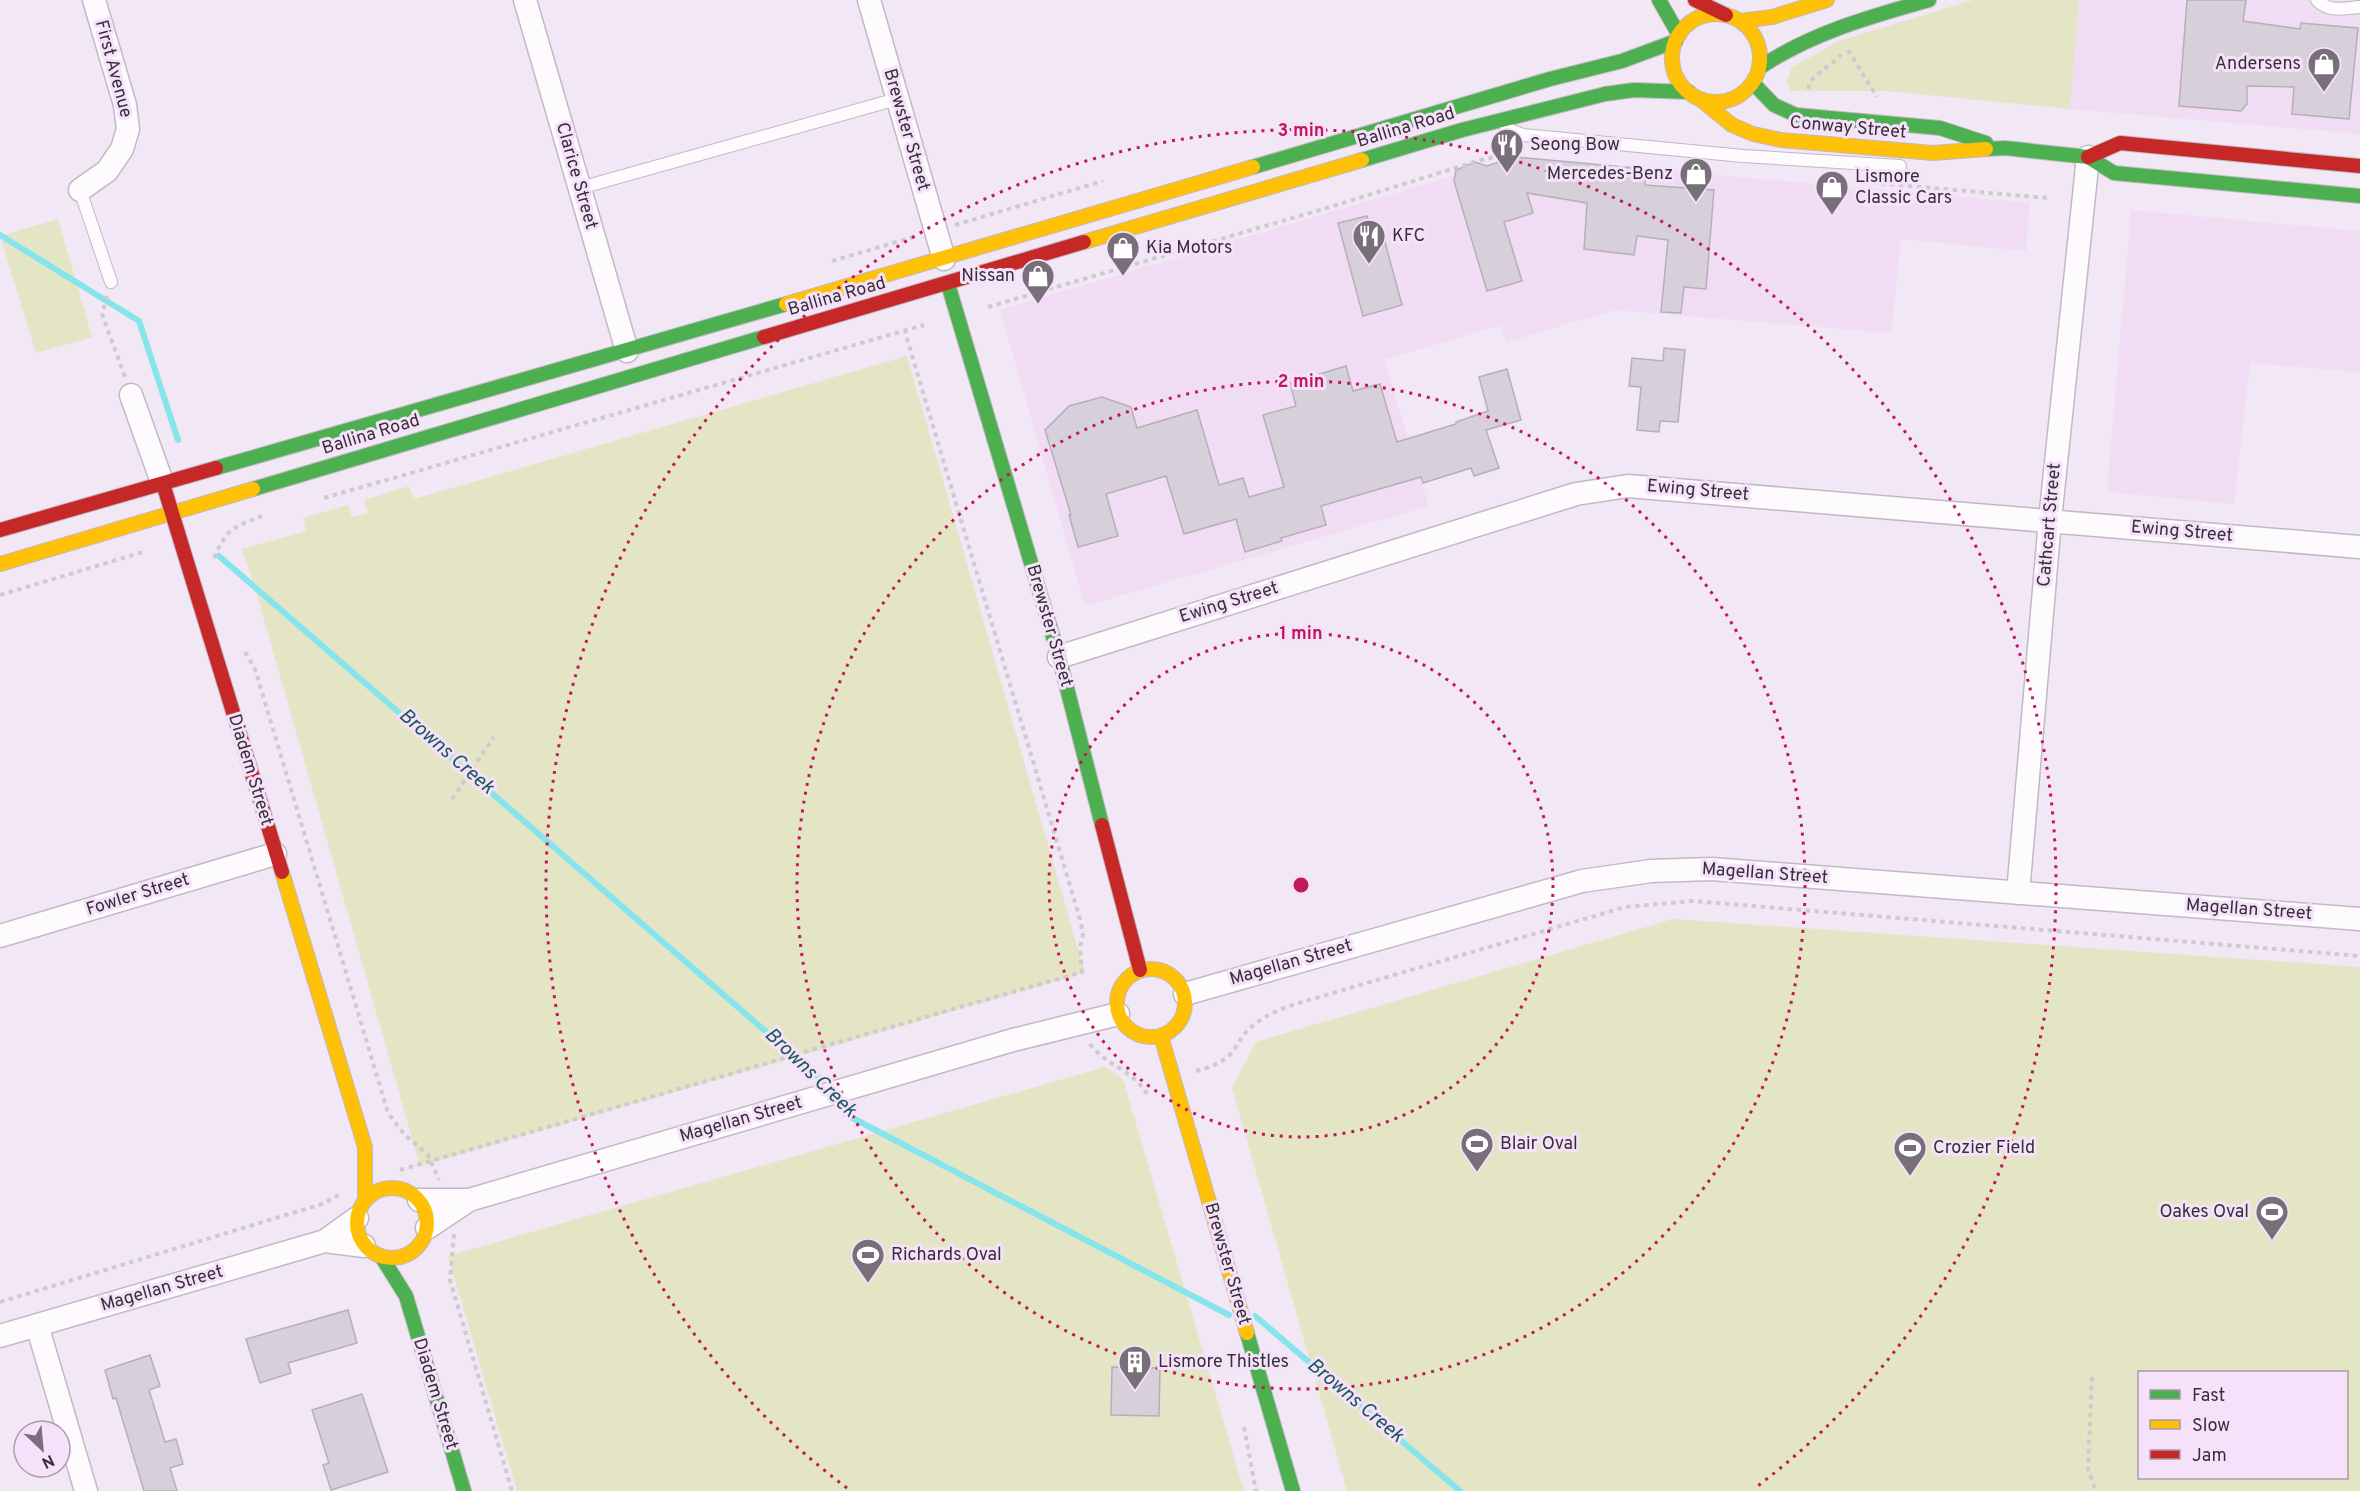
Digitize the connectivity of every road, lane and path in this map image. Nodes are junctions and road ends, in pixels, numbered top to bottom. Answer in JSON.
{"nodes":[{"id":1,"x":94,"y":0,"type":"edge"},
{"id":2,"x":525,"y":0,"type":"edge"},
{"id":3,"x":869,"y":0,"type":"edge"},
{"id":4,"x":1659,"y":0,"type":"edge"},
{"id":5,"x":1695,"y":0,"type":"edge"},
{"id":6,"x":1827,"y":0,"type":"edge"},
{"id":7,"x":1929,"y":0,"type":"edge"},
{"id":8,"x":2317,"y":0,"type":"edge"},
{"id":9,"x":2360,"y":7,"type":"edge"},
{"id":10,"x":1726,"y":15,"type":"junction"},
{"id":11,"x":1740,"y":21,"type":"junction"},
{"id":12,"x":1677,"y":38,"type":"junction"},
{"id":13,"x":1759,"y":68,"type":"junction"},
{"id":14,"x":1753,"y":83,"type":"junction"},
{"id":15,"x":1807,"y":92,"type":"dead end"},
{"id":16,"x":1694,"y":95,"type":"junction"},
{"id":17,"x":1877,"y":98,"type":"dead end"},
{"id":18,"x":897,"y":99,"type":"junction"},
{"id":19,"x":1501,"y":120,"type":"junction"},
{"id":20,"x":2005,"y":148,"type":"junction"},
{"id":21,"x":1529,"y":153,"type":"dead end"},
{"id":22,"x":1933,"y":153,"type":"junction"},
{"id":23,"x":2088,"y":157,"type":"junction"},
{"id":24,"x":2360,"y":166,"type":"edge"},
{"id":25,"x":1852,"y":181,"type":"dead end"},
{"id":26,"x":580,"y":188,"type":"junction"},
{"id":27,"x":80,"y":190,"type":"joint"},
{"id":28,"x":2360,"y":196,"type":"edge"},
{"id":29,"x":2047,"y":198,"type":"dead end"},
{"id":30,"x":944,"y":259,"type":"junction"},
{"id":31,"x":111,"y":282,"type":"dead end"},
{"id":32,"x":948,"y":284,"type":"junction"},
{"id":33,"x":988,"y":307,"type":"dead end"},
{"id":34,"x":102,"y":314,"type":"dead end"},
{"id":35,"x":924,"y":326,"type":"dead end"},
{"id":36,"x":905,"y":332,"type":"junction"},
{"id":37,"x":627,"y":351,"type":"junction"},
{"id":38,"x":131,"y":395,"type":"joint"},
{"id":39,"x":162,"y":482,"type":"junction"},
{"id":40,"x":323,"y":498,"type":"dead end"},
{"id":41,"x":174,"y":514,"type":"junction"},
{"id":42,"x":266,"y":515,"type":"dead end"},
{"id":43,"x":2050,"y":520,"type":"junction"},
{"id":44,"x":0,"y":530,"type":"edge"},
{"id":45,"x":2360,"y":547,"type":"edge"},
{"id":46,"x":143,"y":552,"type":"dead end"},
{"id":47,"x":213,"y":562,"type":"dead end"},
{"id":48,"x":0,"y":564,"type":"edge"},
{"id":49,"x":0,"y":595,"type":"edge"},
{"id":50,"x":242,"y":647,"type":"dead end"},
{"id":51,"x":1059,"y":657,"type":"junction"},
{"id":52,"x":494,"y":737,"type":"dead end"},
{"id":53,"x":452,"y":800,"type":"dead end"},
{"id":54,"x":275,"y":854,"type":"junction"},
{"id":55,"x":2018,"y":893,"type":"junction"},
{"id":56,"x":2360,"y":919,"type":"edge"},
{"id":57,"x":0,"y":936,"type":"edge"},
{"id":58,"x":2360,"y":956,"type":"edge"},
{"id":59,"x":1140,"y":970,"type":"junction"},
{"id":60,"x":1185,"y":994,"type":"junction"},
{"id":61,"x":1118,"y":1014,"type":"junction"},
{"id":62,"x":1161,"y":1036,"type":"junction"},
{"id":63,"x":1090,"y":1044,"type":"dead end"},
{"id":64,"x":804,"y":1052,"type":"dead end"},
{"id":65,"x":784,"y":1058,"type":"dead end"},
{"id":66,"x":1196,"y":1072,"type":"dead end"},
{"id":67,"x":1153,"y":1107,"type":"dead end"},
{"id":68,"x":365,"y":1147,"type":"junction"},
{"id":69,"x":430,"y":1161,"type":"junction"},
{"id":70,"x":400,"y":1170,"type":"dead end"},
{"id":71,"x":440,"y":1183,"type":"dead end"},
{"id":72,"x":392,"y":1187,"type":"junction"},
{"id":73,"x":344,"y":1191,"type":"dead end"},
{"id":74,"x":419,"y":1200,"type":"junction"},
{"id":75,"x":469,"y":1200,"type":"junction"},
{"id":76,"x":361,"y":1208,"type":"junction"},
{"id":77,"x":427,"y":1228,"type":"junction"},
{"id":78,"x":454,"y":1230,"type":"dead end"},
{"id":79,"x":324,"y":1241,"type":"junction"},
{"id":80,"x":373,"y":1251,"type":"junction"},
{"id":81,"x":410,"y":1253,"type":"junction"},
{"id":82,"x":406,"y":1296,"type":"junction"},
{"id":83,"x":0,"y":1302,"type":"edge"},
{"id":84,"x":37,"y":1325,"type":"junction"},
{"id":85,"x":0,"y":1336,"type":"edge"},
{"id":86,"x":2092,"y":1377,"type":"dead end"},
{"id":87,"x":86,"y":1491,"type":"edge"},
{"id":88,"x":465,"y":1491,"type":"edge"},
{"id":89,"x":512,"y":1491,"type":"edge"},
{"id":90,"x":1293,"y":1491,"type":"edge"},
{"id":91,"x":2096,"y":1491,"type":"edge"}],
"edges":[{"from":1,"to":27,"type":"street","name":"First Avenue"},
{"from":2,"to":26,"type":"street","name":"Clarice Street"},
{"from":3,"to":18,"type":"street","name":"Brewster Street"},
{"from":4,"to":12,"type":"main road"},
{"from":5,"to":10,"type":"main road"},
{"from":6,"to":11,"type":"main road"},
{"from":7,"to":13,"type":"main road"},
{"from":8,"to":9,"type":"lane"},
{"from":10,"to":11,"type":"main road"},
{"from":10,"to":12,"type":"main road"},
{"from":11,"to":13,"type":"main road"},
{"from":12,"to":16,"type":"main road"},
{"from":12,"to":30,"type":"main road","name":"Ballina Road"},
{"from":13,"to":14,"type":"main road"},
{"from":14,"to":16,"type":"main road"},
{"from":14,"to":20,"type":"main road","name":"Conway Street"},
{"from":15,"to":17,"type":"path"},
{"from":16,"to":19,"type":"main road","name":"Ballina Road"},
{"from":16,"to":22,"type":"main road","name":"Conway Street"},
{"from":18,"to":26,"type":"lane"},
{"from":18,"to":30,"type":"street","name":"Brewster Street"},
{"from":19,"to":22,"type":"lane"},
{"from":19,"to":32,"type":"main road","name":"Ballina Road"},
{"from":20,"to":22,"type":"main road","name":"Conway Street"},
{"from":20,"to":23,"type":"main road","name":"Conway Street"},
{"from":21,"to":33,"type":"path"},
{"from":23,"to":24,"type":"main road","name":"Conway Street"},
{"from":23,"to":28,"type":"main road","name":"Conway Street"},
{"from":23,"to":43,"type":"street","name":"Cathcart Street"},
{"from":25,"to":29,"type":"path"},
{"from":26,"to":37,"type":"street","name":"Clarice Street"},
{"from":27,"to":31,"type":"lane"},
{"from":30,"to":37,"type":"main road","name":"Ballina Road"},
{"from":32,"to":41,"type":"main road","name":"Ballina Road"},
{"from":32,"to":51,"type":"main road","name":"Brewster Street"},
{"from":34,"to":38,"type":"path"},
{"from":35,"to":36,"type":"path"},
{"from":36,"to":40,"type":"path"},
{"from":36,"to":64,"type":"path"},
{"from":37,"to":39,"type":"main road","name":"Ballina Road"},
{"from":38,"to":39,"type":"street","name":"Diadem Street"},
{"from":39,"to":41,"type":"main road","name":"Diadem Street"},
{"from":39,"to":44,"type":"main road","name":"Ballina Road"},
{"from":41,"to":48,"type":"main road","name":"Ballina Road"},
{"from":41,"to":54,"type":"main road","name":"Diadem Street"},
{"from":42,"to":47,"type":"path"},
{"from":43,"to":45,"type":"street","name":"Ewing Street"},
{"from":43,"to":51,"type":"street","name":"Ewing Street"},
{"from":43,"to":55,"type":"street","name":"Cathcart Street"},
{"from":46,"to":49,"type":"path"},
{"from":50,"to":69,"type":"path"},
{"from":51,"to":59,"type":"main road","name":"Brewster Street"},
{"from":52,"to":53,"type":"path"},
{"from":54,"to":57,"type":"street","name":"Fowler Street"},
{"from":54,"to":68,"type":"main road","name":"Diadem Street"},
{"from":55,"to":56,"type":"street","name":"Magellan Street"},
{"from":55,"to":60,"type":"street","name":"Magellan Street"},
{"from":58,"to":66,"type":"path"},
{"from":59,"to":60,"type":"main road"},
{"from":59,"to":61,"type":"main road"},
{"from":60,"to":62,"type":"main road"},
{"from":61,"to":62,"type":"main road"},
{"from":61,"to":75,"type":"street","name":"Magellan Street"},
{"from":62,"to":90,"type":"main road","name":"Brewster Street"},
{"from":63,"to":67,"type":"path"},
{"from":65,"to":69,"type":"path"},
{"from":68,"to":72,"type":"main road","name":"Diadem Street"},
{"from":68,"to":76,"type":"main road","name":"Diadem Street"},
{"from":69,"to":70,"type":"path"},
{"from":69,"to":71,"type":"path"},
{"from":72,"to":74,"type":"main road"},
{"from":72,"to":76,"type":"main road"},
{"from":73,"to":83,"type":"path"},
{"from":74,"to":75,"type":"street","name":"Magellan Street"},
{"from":74,"to":77,"type":"main road"},
{"from":75,"to":77,"type":"street","name":"Magellan Street"},
{"from":76,"to":79,"type":"street","name":"Magellan Street"},
{"from":76,"to":80,"type":"main road"},
{"from":77,"to":81,"type":"main road"},
{"from":78,"to":89,"type":"path"},
{"from":79,"to":80,"type":"street","name":"Magellan Street"},
{"from":79,"to":84,"type":"street","name":"Magellan Street"},
{"from":80,"to":81,"type":"main road"},
{"from":80,"to":82,"type":"main road","name":"Diadem Street"},
{"from":81,"to":82,"type":"main road","name":"Diadem Street"},
{"from":82,"to":88,"type":"main road","name":"Diadem Street"},
{"from":84,"to":85,"type":"street","name":"Magellan Street"},
{"from":84,"to":87,"type":"street"},
{"from":86,"to":91,"type":"path"}]}
